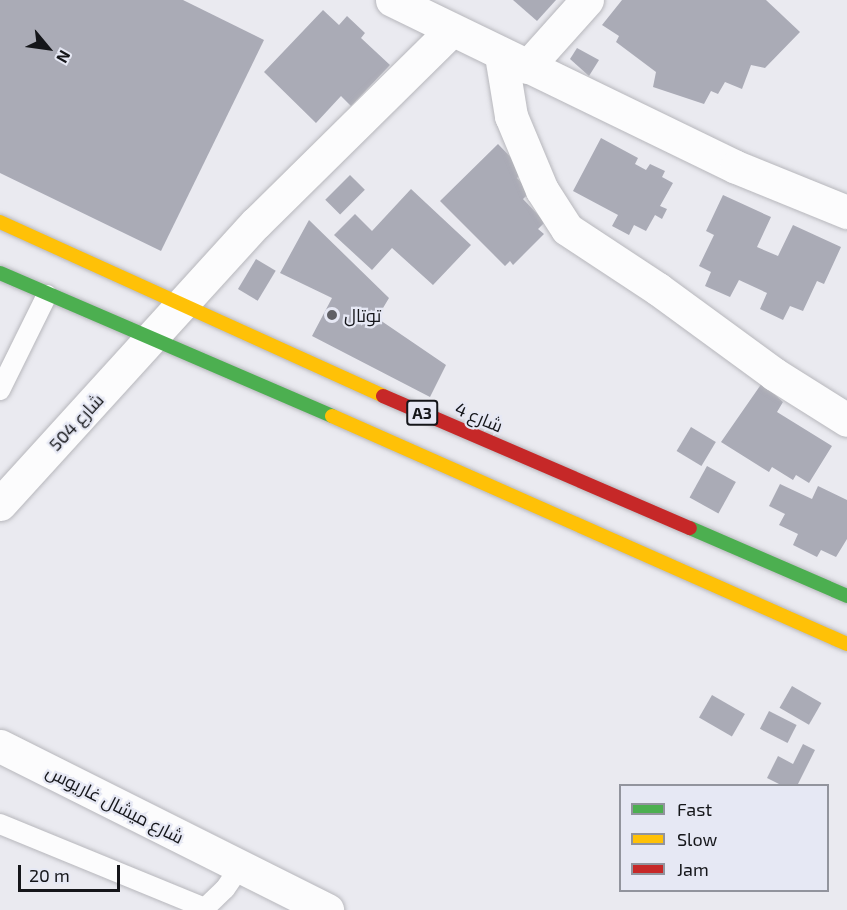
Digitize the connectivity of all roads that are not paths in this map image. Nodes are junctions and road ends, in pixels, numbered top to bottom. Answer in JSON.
{"nodes":[{"id":1,"x":392,"y":0,"type":"edge"},
{"id":2,"x":587,"y":0,"type":"edge"},
{"id":3,"x":451,"y":31,"type":"junction"},
{"id":4,"x":514,"y":61,"type":"junction"},
{"id":5,"x":847,"y":212,"type":"edge"},
{"id":6,"x":0,"y":222,"type":"edge"},
{"id":7,"x":0,"y":273,"type":"edge"},
{"id":8,"x":47,"y":295,"type":"junction"},
{"id":9,"x":181,"y":305,"type":"junction"},
{"id":10,"x":151,"y":339,"type":"junction"},
{"id":11,"x":0,"y":390,"type":"edge"},
{"id":12,"x":847,"y":420,"type":"edge"},
{"id":13,"x":0,"y":504,"type":"edge"},
{"id":14,"x":847,"y":596,"type":"edge"},
{"id":15,"x":847,"y":644,"type":"edge"},
{"id":16,"x":0,"y":746,"type":"edge"},
{"id":17,"x":0,"y":824,"type":"edge"},
{"id":18,"x":240,"y":867,"type":"junction"},
{"id":19,"x":204,"y":909,"type":"edge"},
{"id":20,"x":327,"y":910,"type":"edge"}],
"edges":[{"from":1,"to":3,"type":"street"},
{"from":2,"to":4,"type":"street"},
{"from":3,"to":4,"type":"street"},
{"from":3,"to":9,"type":"street","name":"شارع 504"},
{"from":4,"to":5,"type":"street"},
{"from":4,"to":12,"type":"street"},
{"from":6,"to":9,"type":"highway","name":"شارع 4","number":"A3"},
{"from":7,"to":8,"type":"highway","number":"A3"},
{"from":8,"to":10,"type":"highway","number":"A3"},
{"from":8,"to":11,"type":"lane"},
{"from":9,"to":10,"type":"street","name":"شارع 504"},
{"from":9,"to":14,"type":"highway","name":"شارع 4","number":"A3"},
{"from":10,"to":13,"type":"street","name":"شارع 504"},
{"from":10,"to":15,"type":"highway","number":"A3"},
{"from":16,"to":18,"type":"street","name":"شارع ميشال غاريوس"},
{"from":17,"to":19,"type":"lane"},
{"from":18,"to":19,"type":"lane"},
{"from":18,"to":20,"type":"street","name":"شارع ميشال غاريوس"}]}
